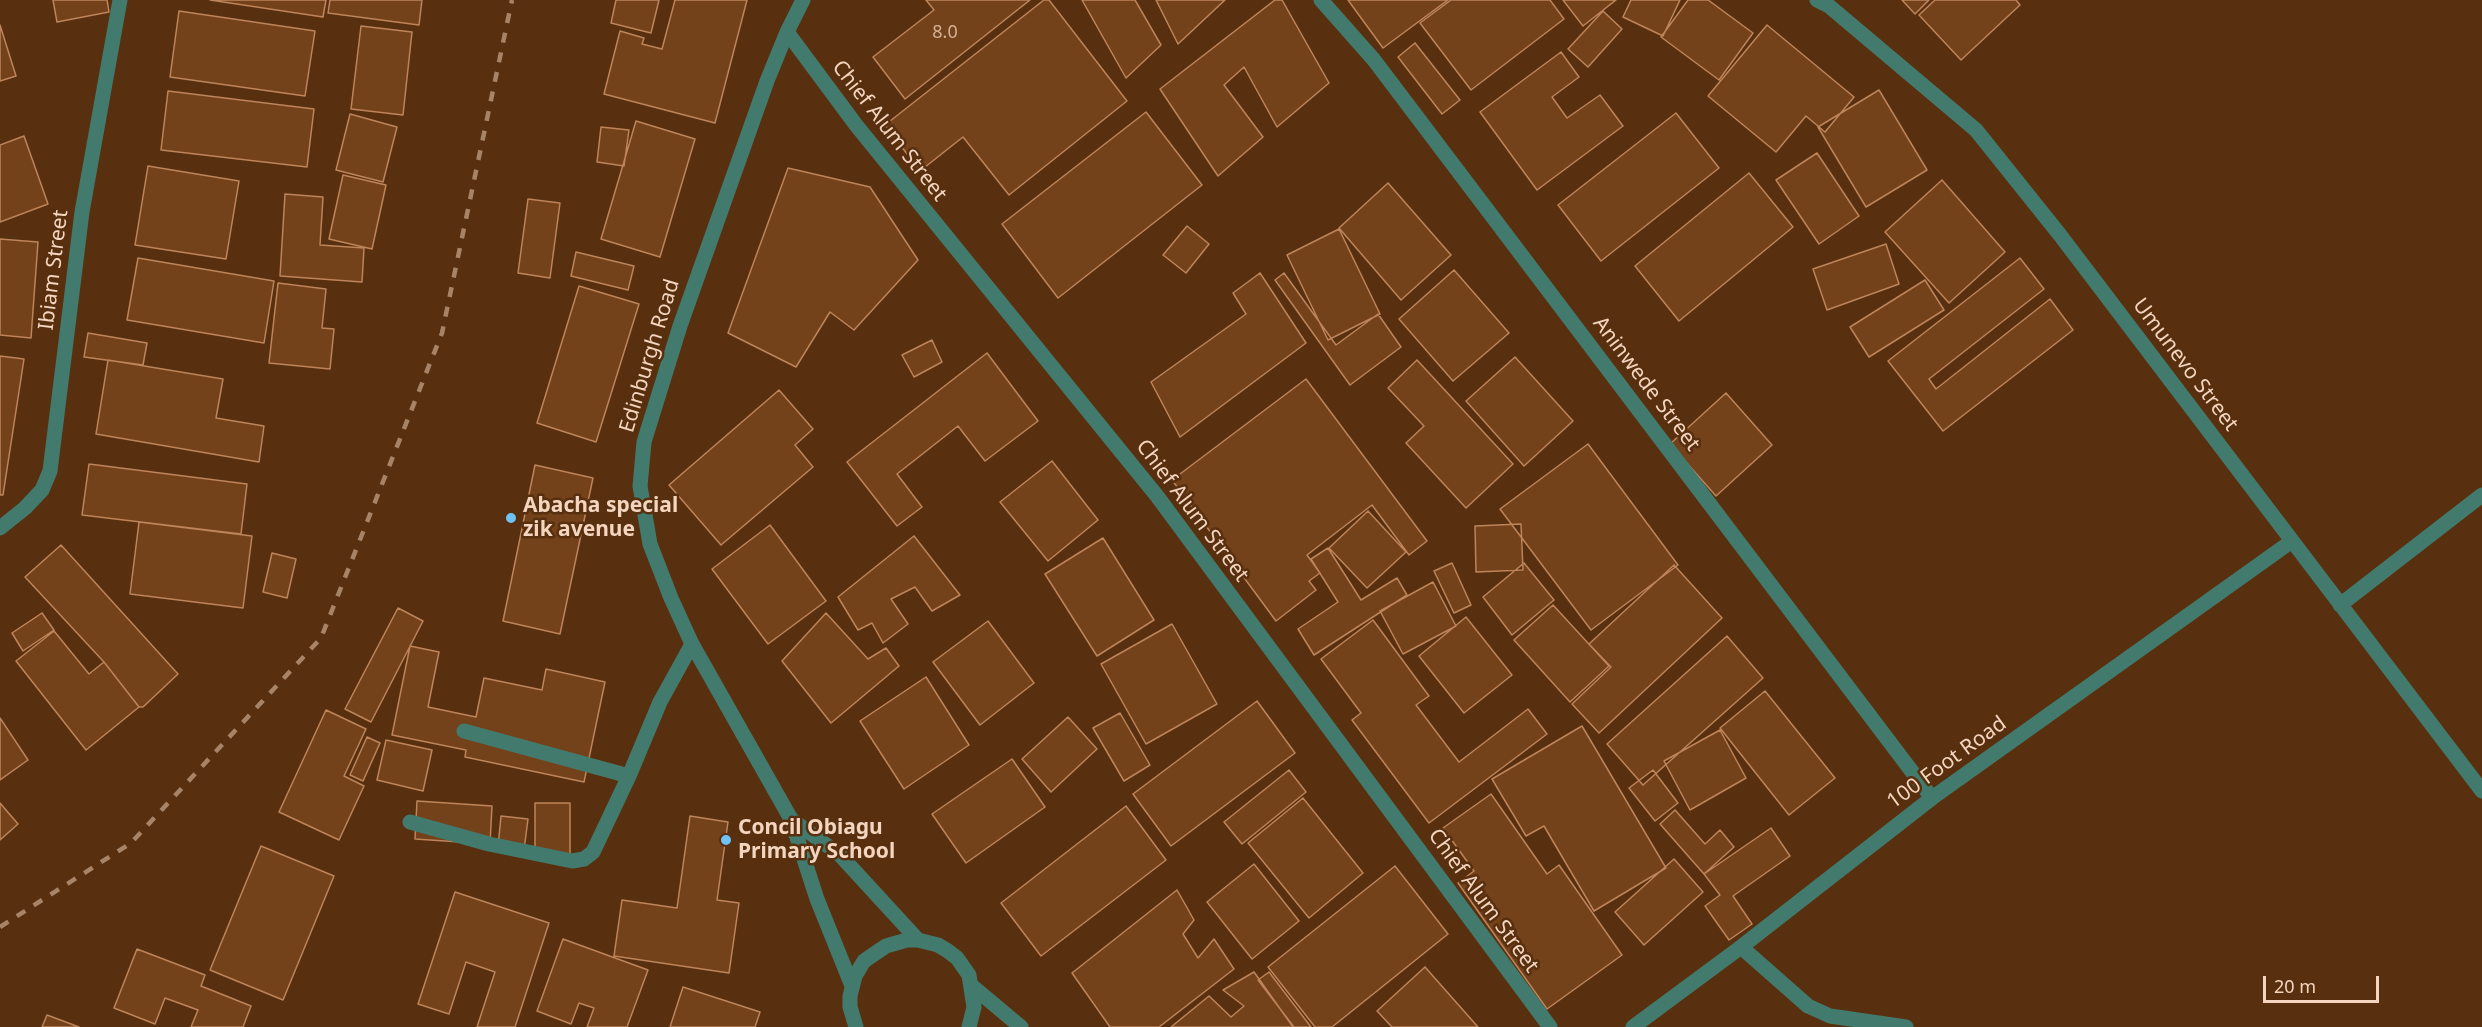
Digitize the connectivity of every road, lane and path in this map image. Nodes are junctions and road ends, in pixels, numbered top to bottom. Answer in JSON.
{"nodes":[{"id":1,"x":120,"y":0,"type":"edge"},
{"id":2,"x":803,"y":0,"type":"edge"},
{"id":3,"x":1321,"y":0,"type":"edge"},
{"id":4,"x":1817,"y":0,"type":"edge"},
{"id":5,"x":787,"y":32,"type":"junction"},
{"id":6,"x":2482,"y":495,"type":"edge"},
{"id":7,"x":0,"y":528,"type":"edge"},
{"id":8,"x":2292,"y":541,"type":"junction"},
{"id":9,"x":2340,"y":605,"type":"junction"},
{"id":10,"x":692,"y":644,"type":"junction"},
{"id":11,"x":464,"y":731,"type":"dead end"},
{"id":12,"x":629,"y":776,"type":"junction"},
{"id":13,"x":2482,"y":791,"type":"edge"},
{"id":14,"x":1932,"y":798,"type":"junction"},
{"id":15,"x":791,"y":819,"type":"junction"},
{"id":16,"x":410,"y":822,"type":"dead end"},
{"id":17,"x":918,"y":940,"type":"junction"},
{"id":18,"x":1741,"y":947,"type":"junction"},
{"id":19,"x":852,"y":986,"type":"junction"},
{"id":20,"x":972,"y":986,"type":"junction"},
{"id":21,"x":853,"y":1024,"type":"edge"},
{"id":22,"x":969,"y":1027,"type":"edge"},
{"id":23,"x":1021,"y":1027,"type":"edge"},
{"id":24,"x":1550,"y":1027,"type":"edge"},
{"id":25,"x":1634,"y":1027,"type":"edge"},
{"id":26,"x":1906,"y":1027,"type":"edge"}],
"edges":[{"from":1,"to":7,"type":"street","name":"Ibiam Street"},
{"from":2,"to":5,"type":"street","name":"Edinburgh Road"},
{"from":3,"to":14,"type":"street","name":"Aninwede Street"},
{"from":4,"to":8,"type":"street","name":"Umunevo Street"},
{"from":5,"to":10,"type":"street","name":"Edinburgh Road"},
{"from":5,"to":24,"type":"street","name":"Chief Alum Street"},
{"from":6,"to":9,"type":"street"},
{"from":8,"to":9,"type":"street","name":"Umunevo Street"},
{"from":8,"to":14,"type":"street","name":"100 Foot Road"},
{"from":9,"to":13,"type":"street","name":"Umunevo Street"},
{"from":10,"to":12,"type":"street"},
{"from":10,"to":15,"type":"street","name":"Edinburgh Road"},
{"from":11,"to":12,"type":"street"},
{"from":12,"to":16,"type":"street"},
{"from":14,"to":18,"type":"street","name":"100 Foot Road"},
{"from":15,"to":17,"type":"street"},
{"from":15,"to":19,"type":"street","name":"Edinburgh Road"},
{"from":17,"to":19,"type":"street"},
{"from":17,"to":20,"type":"street"},
{"from":18,"to":25,"type":"street","name":"100 Foot Road"},
{"from":18,"to":26,"type":"street"},
{"from":19,"to":21,"type":"street"},
{"from":20,"to":22,"type":"street"},
{"from":20,"to":23,"type":"street"}]}
